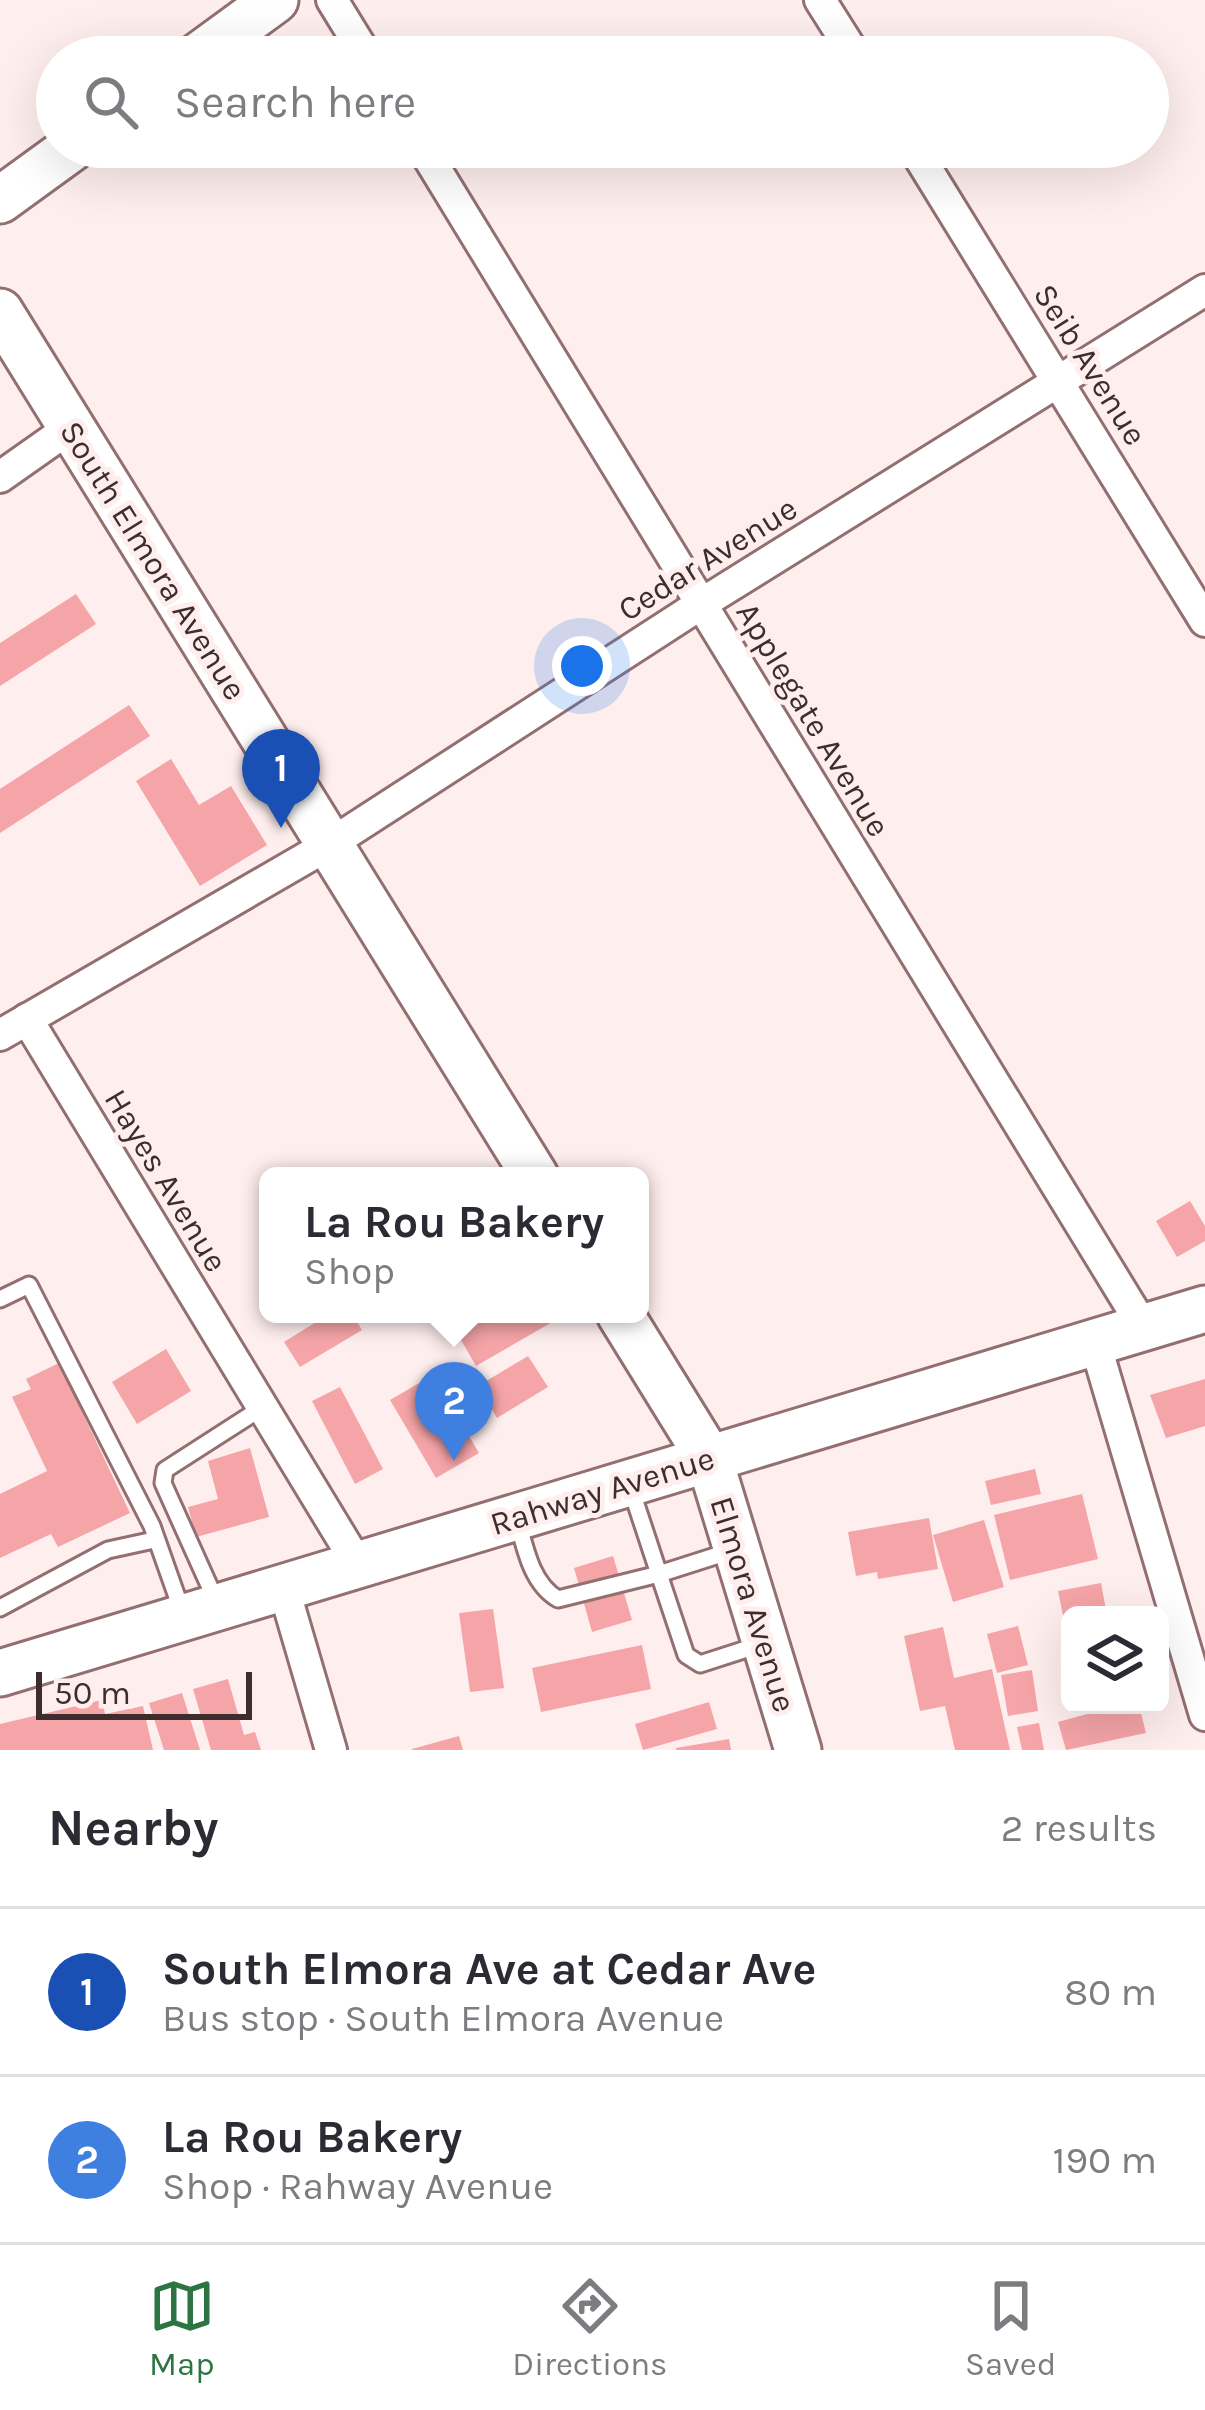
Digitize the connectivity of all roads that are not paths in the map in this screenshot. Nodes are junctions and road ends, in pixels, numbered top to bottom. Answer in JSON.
{"nodes":[{"id":1,"x":275,"y":0,"type":"edge"},
{"id":2,"x":332,"y":0,"type":"edge"},
{"id":3,"x":820,"y":0,"type":"edge"},
{"id":4,"x":225,"y":36,"type":"edge"},
{"id":5,"x":354,"y":36,"type":"edge"},
{"id":6,"x":843,"y":36,"type":"edge"},
{"id":7,"x":44,"y":168,"type":"edge"},
{"id":8,"x":435,"y":168,"type":"edge"},
{"id":9,"x":926,"y":168,"type":"edge"},
{"id":10,"x":0,"y":200,"type":"edge"},
{"id":11,"x":1205,"y":290,"type":"edge"},
{"id":12,"x":0,"y":312,"type":"edge"},
{"id":13,"x":1060,"y":380,"type":"junction"},
{"id":14,"x":71,"y":427,"type":"junction"},
{"id":15,"x":0,"y":477,"type":"edge"},
{"id":16,"x":701,"y":604,"type":"junction"},
{"id":17,"x":1205,"y":621,"type":"edge"},
{"id":18,"x":330,"y":844,"type":"junction"},
{"id":19,"x":27,"y":1018,"type":"junction"},
{"id":20,"x":0,"y":1035,"type":"edge"},
{"id":21,"x":529,"y":1167,"type":"edge"},
{"id":22,"x":0,"y":1299,"type":"edge"},
{"id":23,"x":1205,"y":1309,"type":"edge"},
{"id":24,"x":626,"y":1323,"type":"edge"},
{"id":25,"x":1144,"y":1328,"type":"junction"},
{"id":26,"x":1095,"y":1343,"type":"junction"},
{"id":27,"x":263,"y":1407,"type":"junction"},
{"id":28,"x":710,"y":1458,"type":"junction"},
{"id":29,"x":628,"y":1483,"type":"junction"},
{"id":30,"x":517,"y":1516,"type":"junction"},
{"id":31,"x":154,"y":1540,"type":"junction"},
{"id":32,"x":736,"y":1550,"type":"junction"},
{"id":33,"x":357,"y":1563,"type":"junction"},
{"id":34,"x":658,"y":1574,"type":"junction"},
{"id":35,"x":283,"y":1586,"type":"junction"},
{"id":36,"x":0,"y":1607,"type":"edge"},
{"id":37,"x":201,"y":1612,"type":"junction"},
{"id":38,"x":764,"y":1643,"type":"junction"},
{"id":39,"x":6,"y":1666,"type":"edge"},
{"id":40,"x":1205,"y":1715,"type":"edge"},
{"id":41,"x":331,"y":1750,"type":"edge"},
{"id":42,"x":798,"y":1750,"type":"edge"}],
"edges":[{"from":1,"to":4,"type":"main road"},
{"from":2,"to":5,"type":"street"},
{"from":3,"to":6,"type":"street"},
{"from":7,"to":10,"type":"main road"},
{"from":8,"to":16,"type":"street","name":"Applegate Avenue"},
{"from":9,"to":13,"type":"street","name":"Seib Avenue"},
{"from":11,"to":13,"type":"street","name":"Cedar Avenue"},
{"from":12,"to":14,"type":"main road","name":"South Elmora Avenue"},
{"from":13,"to":16,"type":"street","name":"Cedar Avenue"},
{"from":13,"to":17,"type":"street","name":"Seib Avenue"},
{"from":14,"to":15,"type":"street"},
{"from":14,"to":18,"type":"main road","name":"South Elmora Avenue"},
{"from":16,"to":18,"type":"street","name":"Cedar Avenue"},
{"from":16,"to":25,"type":"street","name":"Applegate Avenue"},
{"from":18,"to":19,"type":"street","name":"Cedar Avenue"},
{"from":18,"to":21,"type":"main road","name":"South Elmora Avenue"},
{"from":19,"to":20,"type":"street","name":"Cedar Avenue"},
{"from":19,"to":27,"type":"street","name":"Hayes Avenue"},
{"from":22,"to":31,"type":"lane"},
{"from":23,"to":25,"type":"main road","name":"Rahway Avenue"},
{"from":24,"to":28,"type":"main road"},
{"from":25,"to":26,"type":"main road","name":"Rahway Avenue"},
{"from":26,"to":28,"type":"main road","name":"Rahway Avenue"},
{"from":26,"to":40,"type":"street"},
{"from":27,"to":33,"type":"street","name":"Hayes Avenue"},
{"from":27,"to":37,"type":"lane"},
{"from":28,"to":29,"type":"main road","name":"Rahway Avenue"},
{"from":28,"to":32,"type":"main road","name":"Elmora Avenue"},
{"from":29,"to":30,"type":"main road","name":"Rahway Avenue"},
{"from":29,"to":34,"type":"lane"},
{"from":30,"to":33,"type":"main road","name":"Rahway Avenue"},
{"from":30,"to":34,"type":"lane"},
{"from":31,"to":36,"type":"lane"},
{"from":31,"to":37,"type":"lane"},
{"from":32,"to":34,"type":"lane"},
{"from":32,"to":38,"type":"main road","name":"Elmora Avenue"},
{"from":33,"to":35,"type":"main road","name":"Rahway Avenue"},
{"from":34,"to":38,"type":"lane"},
{"from":35,"to":37,"type":"main road","name":"Rahway Avenue"},
{"from":35,"to":41,"type":"street"},
{"from":37,"to":39,"type":"main road","name":"Rahway Avenue"},
{"from":38,"to":42,"type":"main road","name":"Elmora Avenue"}]}
